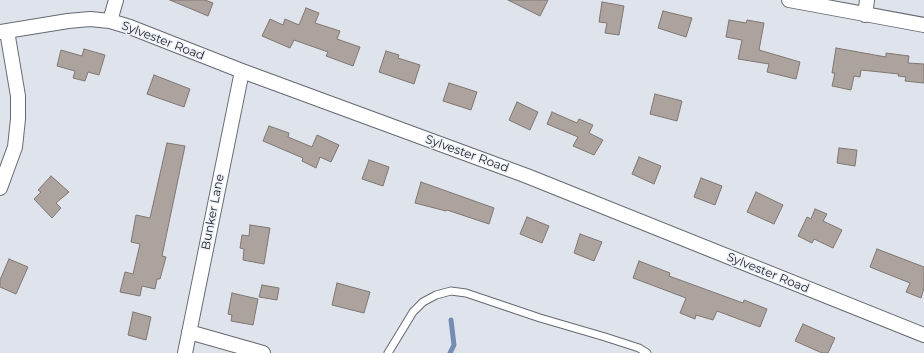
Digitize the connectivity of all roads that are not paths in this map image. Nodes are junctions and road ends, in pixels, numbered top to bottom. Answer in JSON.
{"nodes":[{"id":1,"x":116,"y":0,"type":"edge"},
{"id":2,"x":789,"y":0,"type":"edge"},
{"id":3,"x":867,"y":0,"type":"edge"},
{"id":4,"x":865,"y":15,"type":"junction"},
{"id":5,"x":110,"y":21,"type":"junction"},
{"id":6,"x":924,"y":25,"type":"edge"},
{"id":7,"x":4,"y":31,"type":"edge"},
{"id":8,"x":242,"y":71,"type":"junction"},
{"id":9,"x":0,"y":188,"type":"edge"},
{"id":10,"x":189,"y":332,"type":"junction"},
{"id":11,"x":924,"y":335,"type":"edge"},
{"id":12,"x":185,"y":353,"type":"edge"},
{"id":13,"x":263,"y":353,"type":"edge"},
{"id":14,"x":388,"y":353,"type":"edge"},
{"id":15,"x":647,"y":353,"type":"edge"}],
"edges":[{"from":1,"to":5,"type":"street"},
{"from":2,"to":4,"type":"street"},
{"from":3,"to":4,"type":"street"},
{"from":4,"to":6,"type":"street"},
{"from":5,"to":7,"type":"street","name":"Sylvester Road"},
{"from":5,"to":8,"type":"street","name":"Sylvester Road"},
{"from":7,"to":9,"type":"street"},
{"from":8,"to":10,"type":"street","name":"Bunker Lane"},
{"from":8,"to":11,"type":"street","name":"Sylvester Road"},
{"from":10,"to":12,"type":"street","name":"Bunker Lane"},
{"from":10,"to":13,"type":"street"},
{"from":14,"to":15,"type":"lane"}]}
